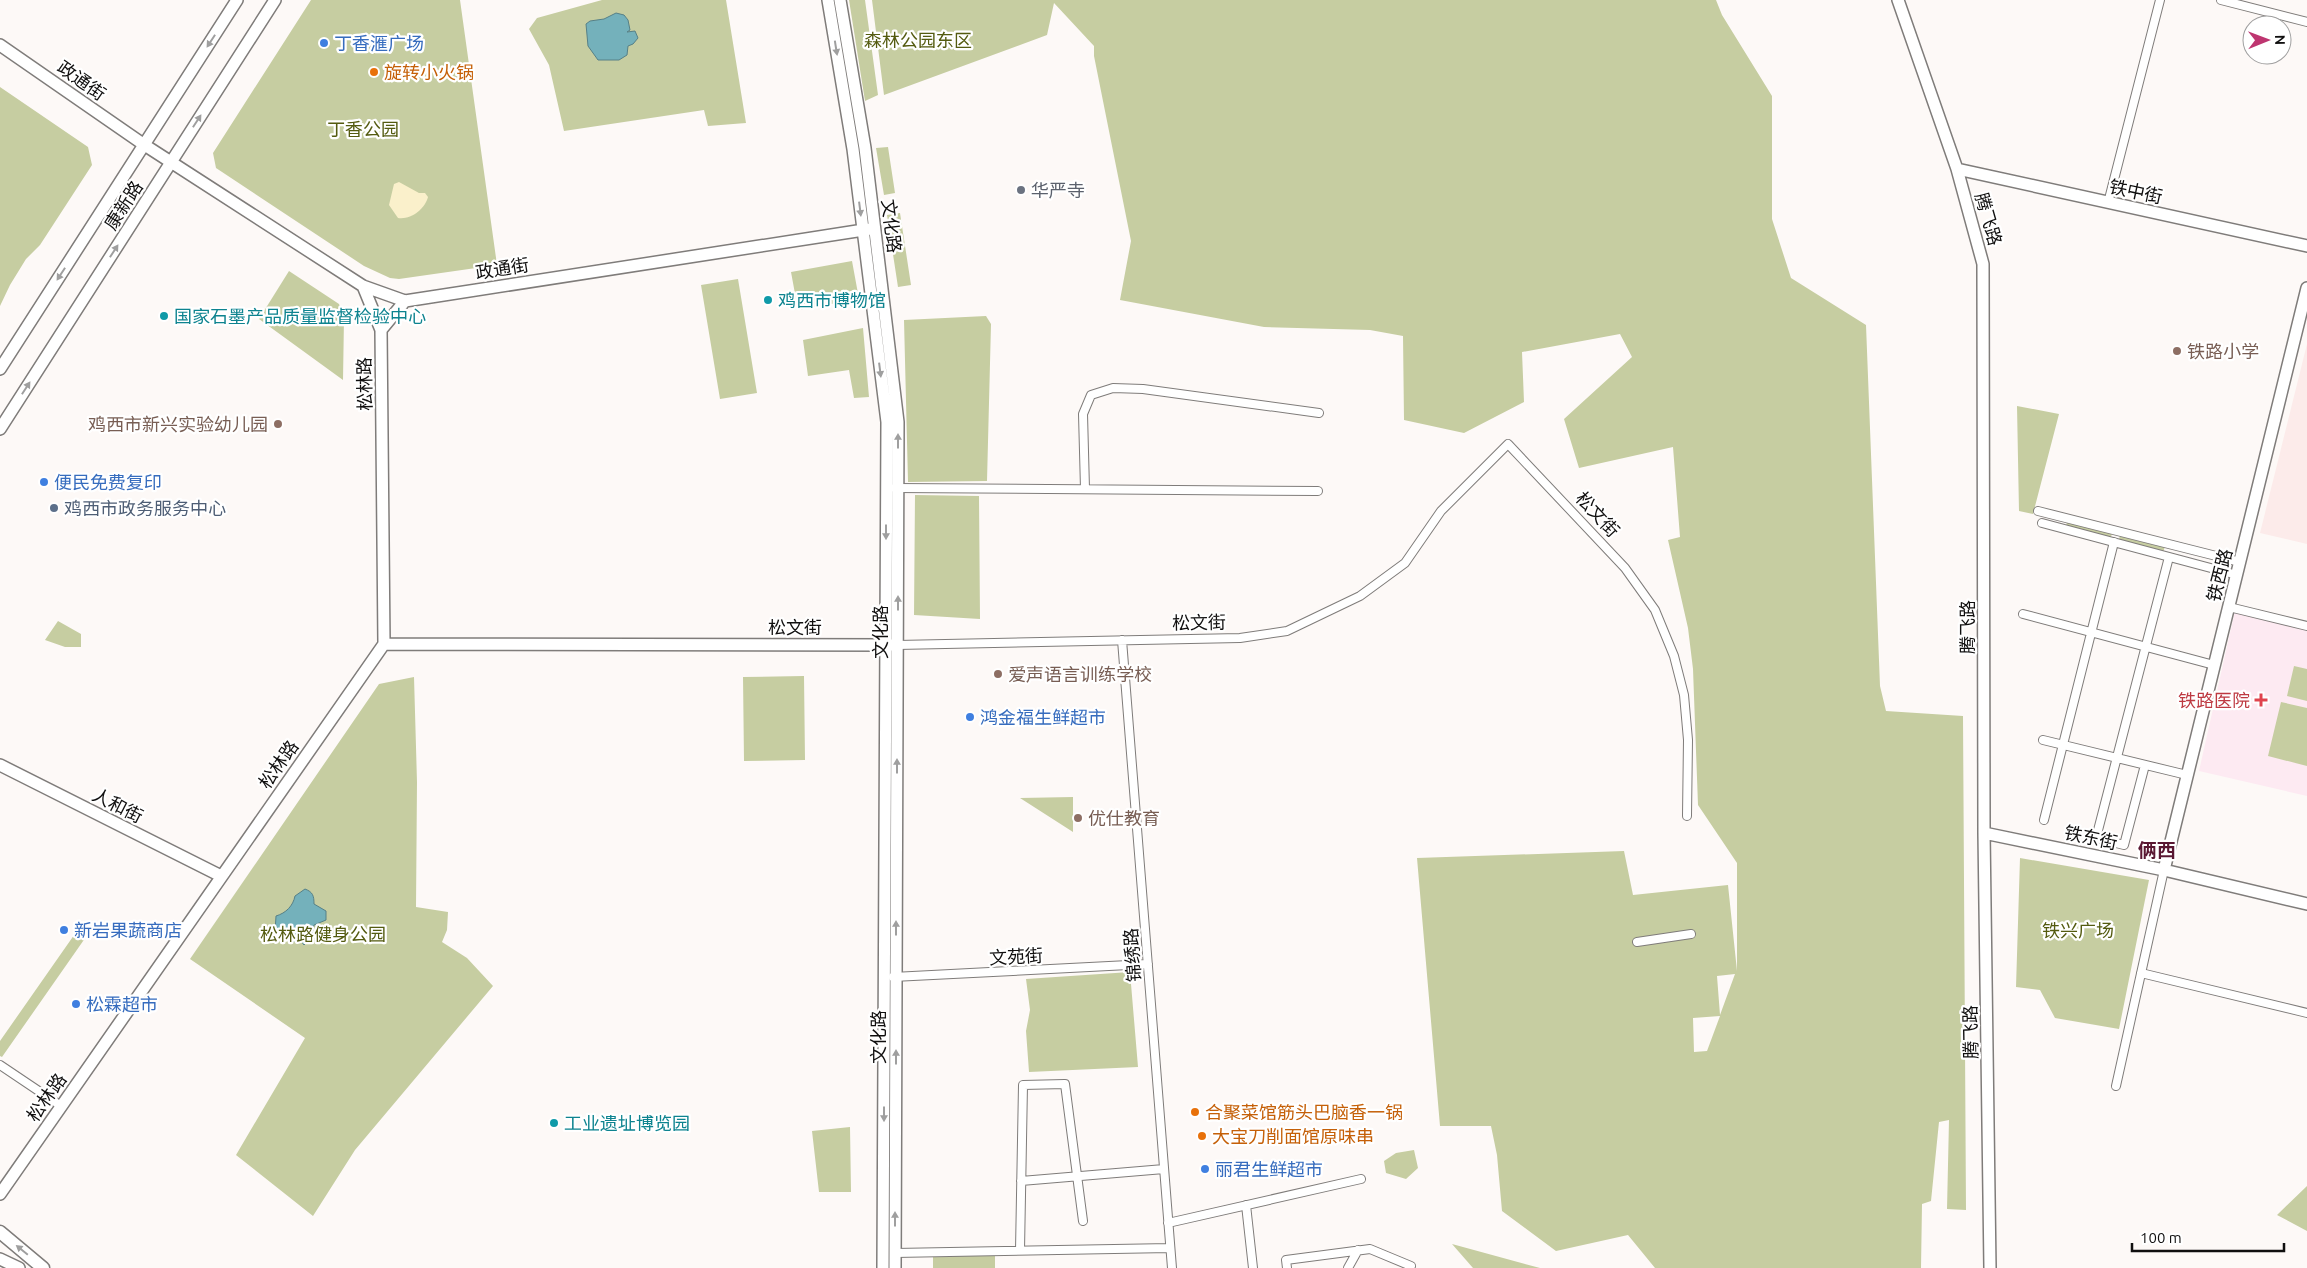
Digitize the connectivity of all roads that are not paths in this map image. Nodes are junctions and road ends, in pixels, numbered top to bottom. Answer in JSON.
{"nodes":[{"id":1,"x":237,"y":0,"type":"edge"},
{"id":2,"x":275,"y":0,"type":"edge"},
{"id":3,"x":828,"y":0,"type":"edge"},
{"id":4,"x":840,"y":0,"type":"edge"},
{"id":5,"x":1898,"y":0,"type":"edge"},
{"id":6,"x":2160,"y":0,"type":"edge"},
{"id":7,"x":2221,"y":0,"type":"edge"},
{"id":8,"x":2307,"y":22,"type":"edge"},
{"id":9,"x":0,"y":45,"type":"edge"},
{"id":10,"x":143,"y":144,"type":"junction"},
{"id":11,"x":171,"y":162,"type":"junction"},
{"id":12,"x":1957,"y":169,"type":"junction"},
{"id":13,"x":2108,"y":203,"type":"junction"},
{"id":14,"x":874,"y":229,"type":"junction"},
{"id":15,"x":863,"y":230,"type":"junction"},
{"id":16,"x":2307,"y":246,"type":"edge"},
{"id":17,"x":363,"y":286,"type":"junction"},
{"id":18,"x":2307,"y":288,"type":"edge"},
{"id":19,"x":405,"y":301,"type":"junction"},
{"id":20,"x":381,"y":330,"type":"junction"},
{"id":21,"x":0,"y":369,"type":"edge"},
{"id":22,"x":1319,"y":412,"type":"dead end"},
{"id":23,"x":0,"y":429,"type":"edge"},
{"id":24,"x":892,"y":488,"type":"junction"},
{"id":25,"x":1085,"y":489,"type":"junction"},
{"id":26,"x":1318,"y":491,"type":"dead end"},
{"id":27,"x":2038,"y":511,"type":"dead end"},
{"id":28,"x":2042,"y":523,"type":"dead end"},
{"id":29,"x":2114,"y":542,"type":"junction"},
{"id":30,"x":2169,"y":557,"type":"junction"},
{"id":31,"x":2240,"y":562,"type":"junction"},
{"id":32,"x":2237,"y":575,"type":"junction"},
{"id":33,"x":2229,"y":607,"type":"junction"},
{"id":34,"x":2023,"y":614,"type":"dead end"},
{"id":35,"x":2307,"y":626,"type":"edge"},
{"id":36,"x":2091,"y":633,"type":"junction"},
{"id":37,"x":1122,"y":640,"type":"junction"},
{"id":38,"x":384,"y":644,"type":"junction"},
{"id":39,"x":892,"y":645,"type":"junction"},
{"id":40,"x":2145,"y":647,"type":"junction"},
{"id":41,"x":2214,"y":665,"type":"junction"},
{"id":42,"x":2043,"y":740,"type":"dead end"},
{"id":43,"x":2063,"y":745,"type":"junction"},
{"id":44,"x":2117,"y":758,"type":"junction"},
{"id":45,"x":0,"y":765,"type":"edge"},
{"id":46,"x":2145,"y":765,"type":"junction"},
{"id":47,"x":2188,"y":776,"type":"junction"},
{"id":48,"x":1688,"y":816,"type":"dead end"},
{"id":49,"x":2044,"y":820,"type":"dead end"},
{"id":50,"x":1984,"y":832,"type":"junction"},
{"id":51,"x":2164,"y":870,"type":"junction"},
{"id":52,"x":220,"y":876,"type":"junction"},
{"id":53,"x":2307,"y":904,"type":"edge"},
{"id":54,"x":1691,"y":934,"type":"dead end"},
{"id":55,"x":1637,"y":942,"type":"dead end"},
{"id":56,"x":1148,"y":964,"type":"junction"},
{"id":57,"x":2141,"y":973,"type":"junction"},
{"id":58,"x":890,"y":977,"type":"junction"},
{"id":59,"x":2307,"y":1013,"type":"edge"},
{"id":60,"x":0,"y":1065,"type":"edge"},
{"id":61,"x":2116,"y":1086,"type":"dead end"},
{"id":62,"x":61,"y":1106,"type":"junction"},
{"id":63,"x":1164,"y":1169,"type":"junction"},
{"id":64,"x":1077,"y":1176,"type":"junction"},
{"id":65,"x":1361,"y":1179,"type":"dead end"},
{"id":66,"x":1021,"y":1181,"type":"junction"},
{"id":67,"x":0,"y":1194,"type":"edge"},
{"id":68,"x":1246,"y":1205,"type":"junction"},
{"id":69,"x":1083,"y":1221,"type":"dead end"},
{"id":70,"x":1168,"y":1223,"type":"junction"},
{"id":71,"x":0,"y":1232,"type":"edge"},
{"id":72,"x":1170,"y":1248,"type":"junction"},
{"id":73,"x":1020,"y":1250,"type":"junction"},
{"id":74,"x":1358,"y":1250,"type":"junction"},
{"id":75,"x":895,"y":1253,"type":"junction"},
{"id":76,"x":0,"y":1259,"type":"edge"},
{"id":77,"x":1411,"y":1266,"type":"dead end"},
{"id":78,"x":19,"y":1268,"type":"edge"},
{"id":79,"x":44,"y":1268,"type":"edge"},
{"id":80,"x":883,"y":1268,"type":"edge"},
{"id":81,"x":895,"y":1268,"type":"edge"},
{"id":82,"x":1172,"y":1268,"type":"edge"},
{"id":83,"x":1253,"y":1268,"type":"edge"},
{"id":84,"x":1287,"y":1268,"type":"edge"},
{"id":85,"x":1348,"y":1268,"type":"edge"},
{"id":86,"x":1990,"y":1268,"type":"edge"}],
"edges":[{"from":1,"to":10,"type":"street","name":"康新路","one_way":true},
{"from":11,"to":2,"type":"street","name":"康新路","one_way":true},
{"from":3,"to":15,"type":"street","name":"文化路","one_way":true},
{"from":4,"to":14,"type":"street","name":"文化路"},
{"from":5,"to":12,"type":"street","name":"腾飞路"},
{"from":6,"to":13,"type":"street"},
{"from":7,"to":8,"type":"street"},
{"from":9,"to":10,"type":"street","name":"政通街"},
{"from":10,"to":11,"type":"street","name":"政通街"},
{"from":10,"to":21,"type":"street","name":"康新路","one_way":true},
{"from":11,"to":17,"type":"street","name":"政通街"},
{"from":23,"to":11,"type":"street","name":"康新路","one_way":true},
{"from":12,"to":13,"type":"street","name":"铁中街"},
{"from":12,"to":50,"type":"street","name":"腾飞路"},
{"from":13,"to":16,"type":"street","name":"铁中街"},
{"from":14,"to":15,"type":"street","name":"政通街"},
{"from":24,"to":14,"type":"street","name":"文化路","one_way":true},
{"from":15,"to":19,"type":"street","name":"政通街"},
{"from":15,"to":24,"type":"street","name":"文化路","one_way":true},
{"from":17,"to":19,"type":"street","name":"政通街"},
{"from":17,"to":20,"type":"street"},
{"from":18,"to":31,"type":"street","name":"铁西路"},
{"from":19,"to":20,"type":"street"},
{"from":20,"to":38,"type":"street","name":"松林路"},
{"from":22,"to":25,"type":"street"},
{"from":24,"to":25,"type":"street"},
{"from":24,"to":39,"type":"street","name":"文化路"},
{"from":25,"to":26,"type":"street"},
{"from":27,"to":31,"type":"street"},
{"from":28,"to":29,"type":"street"},
{"from":29,"to":30,"type":"street"},
{"from":29,"to":36,"type":"street"},
{"from":30,"to":32,"type":"street"},
{"from":30,"to":40,"type":"street"},
{"from":31,"to":32,"type":"street","name":"铁西路"},
{"from":32,"to":33,"type":"street","name":"铁西路"},
{"from":33,"to":35,"type":"street"},
{"from":33,"to":41,"type":"street","name":"铁西路"},
{"from":34,"to":36,"type":"street"},
{"from":36,"to":40,"type":"street"},
{"from":36,"to":43,"type":"street"},
{"from":37,"to":39,"type":"street","name":"松文街"},
{"from":37,"to":48,"type":"street","name":"松文街"},
{"from":37,"to":56,"type":"street","name":"锦绣路"},
{"from":38,"to":39,"type":"street","name":"松文街"},
{"from":38,"to":52,"type":"street","name":"松林路"},
{"from":39,"to":58,"type":"street","name":"文化路"},
{"from":40,"to":41,"type":"street"},
{"from":40,"to":44,"type":"street"},
{"from":41,"to":47,"type":"street","name":"铁西路"},
{"from":42,"to":43,"type":"street"},
{"from":43,"to":44,"type":"street"},
{"from":43,"to":49,"type":"street"},
{"from":44,"to":46,"type":"street"},
{"from":44,"to":46,"type":"street"},
{"from":45,"to":52,"type":"street","name":"人和街"},
{"from":46,"to":47,"type":"street"},
{"from":47,"to":51,"type":"street","name":"铁西路"},
{"from":50,"to":51,"type":"street","name":"铁东街"},
{"from":50,"to":86,"type":"street","name":"腾飞路"},
{"from":51,"to":53,"type":"street","name":"铁东街"},
{"from":51,"to":57,"type":"street"},
{"from":52,"to":62,"type":"street","name":"松林路"},
{"from":54,"to":55,"type":"street"},
{"from":56,"to":58,"type":"street","name":"文苑街"},
{"from":56,"to":63,"type":"street","name":"锦绣路"},
{"from":57,"to":59,"type":"street"},
{"from":57,"to":61,"type":"street"},
{"from":75,"to":58,"type":"street","name":"文化路","one_way":true},
{"from":58,"to":80,"type":"street","name":"文化路","one_way":true},
{"from":60,"to":62,"type":"street"},
{"from":62,"to":67,"type":"street","name":"松林路"},
{"from":63,"to":64,"type":"street"},
{"from":63,"to":70,"type":"street","name":"锦绣路"},
{"from":64,"to":66,"type":"street"},
{"from":64,"to":66,"type":"street"},
{"from":64,"to":69,"type":"street"},
{"from":65,"to":68,"type":"street"},
{"from":66,"to":73,"type":"street"},
{"from":68,"to":70,"type":"street"},
{"from":68,"to":83,"type":"street"},
{"from":70,"to":72,"type":"street","name":"锦绣路"},
{"from":79,"to":71,"type":"main road","one_way":true},
{"from":72,"to":73,"type":"street"},
{"from":72,"to":82,"type":"street","name":"锦绣路"},
{"from":73,"to":75,"type":"street"},
{"from":74,"to":77,"type":"street"},
{"from":74,"to":84,"type":"street"},
{"from":74,"to":85,"type":"street"},
{"from":75,"to":81,"type":"street","name":"文化路"},
{"from":76,"to":78,"type":"street"}]}
